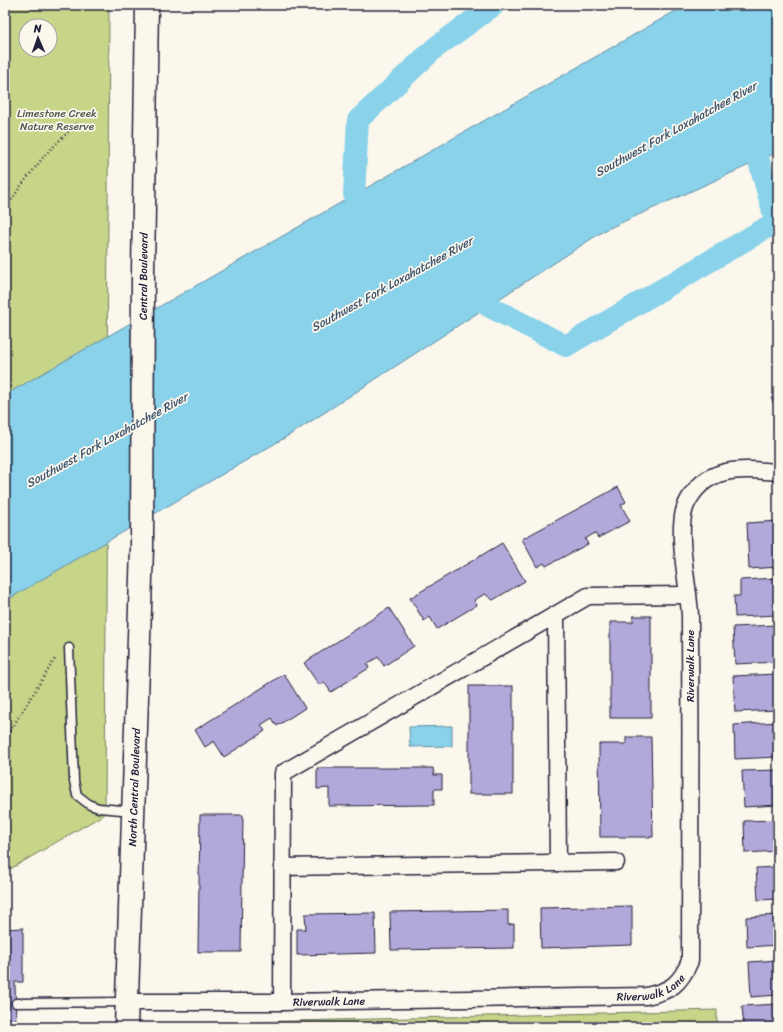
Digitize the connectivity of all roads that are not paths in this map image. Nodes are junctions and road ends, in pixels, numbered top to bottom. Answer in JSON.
{"nodes":[{"id":1,"x":147,"y":5,"type":"edge"},
{"id":2,"x":778,"y":472,"type":"edge"},
{"id":3,"x":142,"y":548,"type":"joint"},
{"id":4,"x":688,"y":595,"type":"junction"},
{"id":5,"x":556,"y":615,"type":"junction"},
{"id":6,"x":69,"y":648,"type":"road end"},
{"id":7,"x":133,"y":811,"type":"junction"},
{"id":8,"x":616,"y":862,"type":"dead end"},
{"id":9,"x":558,"y":863,"type":"junction"},
{"id":10,"x":282,"y":867,"type":"junction"},
{"id":11,"x":126,"y":1002,"type":"junction"},
{"id":12,"x":282,"y":1002,"type":"junction"},
{"id":13,"x":16,"y":1003,"type":"dead end"},
{"id":14,"x":126,"y":1027,"type":"edge"}],
"edges":[{"from":1,"to":3,"type":"street","name":"Central Boulevard"},
{"from":2,"to":4,"type":"street","name":"Riverwalk Lane"},
{"from":3,"to":7,"type":"street","name":"North Central Boulevard"},
{"from":4,"to":5,"type":"street","name":"Riverwalk Lane"},
{"from":4,"to":12,"type":"street","name":"Riverwalk Lane"},
{"from":5,"to":9,"type":"street"},
{"from":5,"to":10,"type":"street","name":"Riverwalk Lane"},
{"from":6,"to":7,"type":"lane"},
{"from":7,"to":11,"type":"street","name":"North Central Boulevard"},
{"from":8,"to":9,"type":"street"},
{"from":9,"to":10,"type":"street"},
{"from":10,"to":12,"type":"street","name":"Riverwalk Lane"},
{"from":11,"to":12,"type":"street","name":"Riverwalk Lane"},
{"from":11,"to":13,"type":"lane"},
{"from":11,"to":14,"type":"street","name":"North Central Boulevard"}]}
